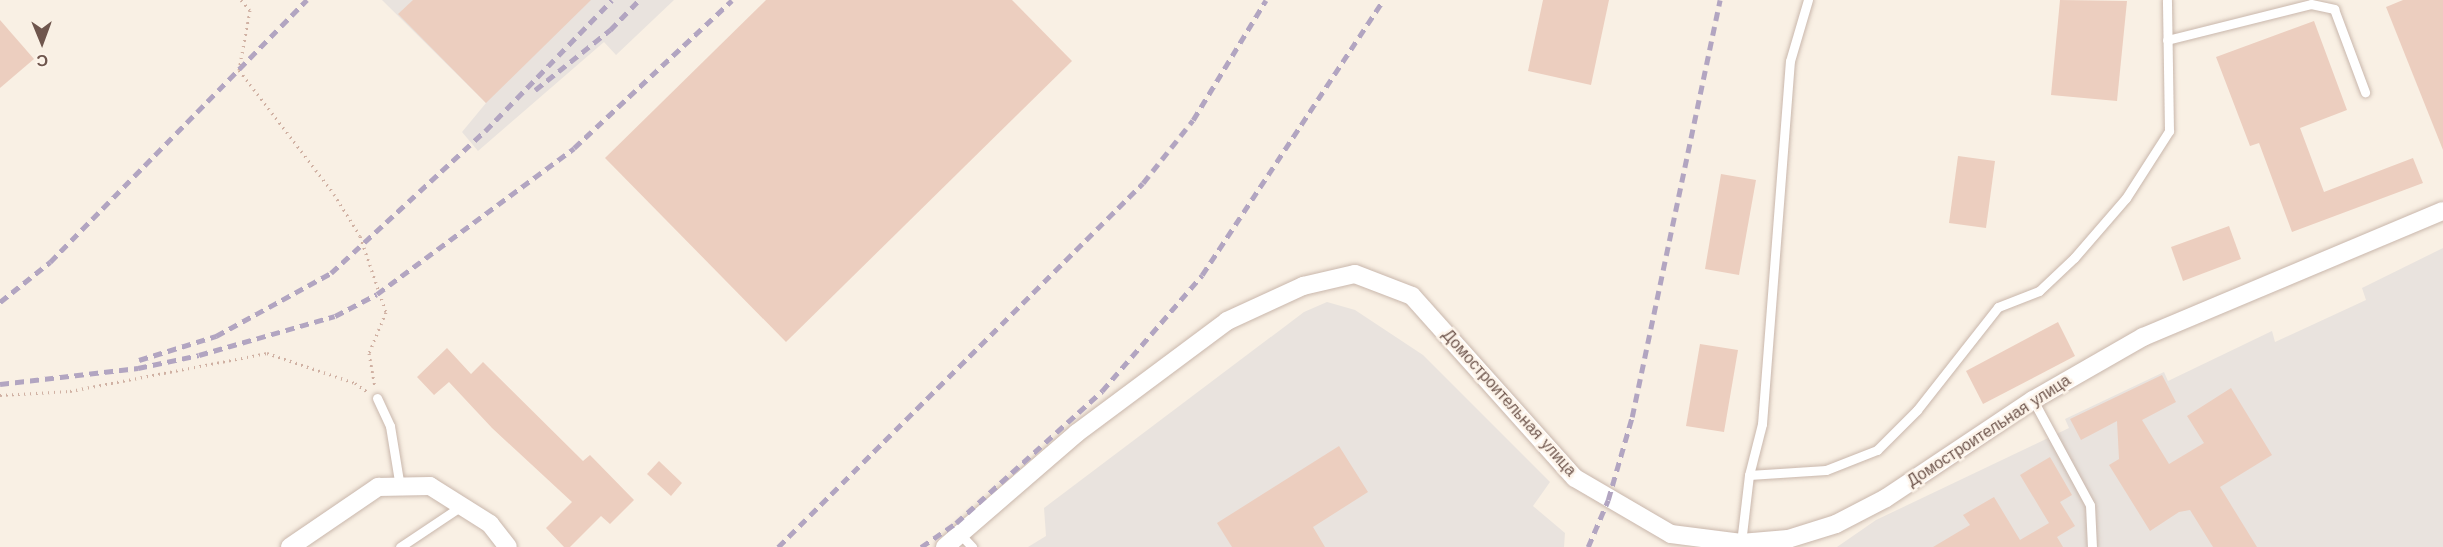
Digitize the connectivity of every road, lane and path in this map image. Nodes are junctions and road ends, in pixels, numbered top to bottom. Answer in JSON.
{"nodes":[{"id":1,"x":242,"y":0,"type":"edge"},
{"id":2,"x":1808,"y":0,"type":"edge"},
{"id":3,"x":2167,"y":0,"type":"edge"},
{"id":4,"x":2167,"y":40,"type":"junction"},
{"id":5,"x":2365,"y":92,"type":"dead end"},
{"id":6,"x":2443,"y":211,"type":"edge"},
{"id":7,"x":0,"y":395,"type":"edge"},
{"id":8,"x":377,"y":398,"type":"junction"},
{"id":9,"x":2033,"y":400,"type":"junction"},
{"id":10,"x":1749,"y":475,"type":"junction"},
{"id":11,"x":400,"y":487,"type":"junction"},
{"id":12,"x":463,"y":506,"type":"junction"},
{"id":13,"x":1668,"y":540,"type":"edge"},
{"id":14,"x":966,"y":541,"type":"edge"},
{"id":15,"x":1742,"y":543,"type":"junction"},
{"id":16,"x":1795,"y":543,"type":"edge"},
{"id":17,"x":290,"y":547,"type":"edge"},
{"id":18,"x":400,"y":547,"type":"edge"},
{"id":19,"x":508,"y":547,"type":"edge"},
{"id":20,"x":945,"y":547,"type":"edge"},
{"id":21,"x":2092,"y":547,"type":"edge"}],
"edges":[{"from":1,"to":8,"type":"path"},
{"from":2,"to":10,"type":"lane"},
{"from":3,"to":4,"type":"lane"},
{"from":4,"to":5,"type":"lane"},
{"from":4,"to":10,"type":"lane"},
{"from":6,"to":9,"type":"street","name":"Домостроительная улица"},
{"from":7,"to":8,"type":"path"},
{"from":8,"to":11,"type":"lane"},
{"from":9,"to":16,"type":"street","name":"Домостроительная улица"},
{"from":9,"to":21,"type":"lane"},
{"from":10,"to":15,"type":"lane"},
{"from":11,"to":12,"type":"street"},
{"from":11,"to":17,"type":"street"},
{"from":12,"to":18,"type":"lane"},
{"from":12,"to":19,"type":"street"},
{"from":13,"to":14,"type":"street","name":"Домостроительная улица"},
{"from":13,"to":15,"type":"street","name":"Домостроительная улица"},
{"from":14,"to":20,"type":"street","name":"Домостроительная улица"},
{"from":15,"to":16,"type":"street","name":"Домостроительная улица"}]}
